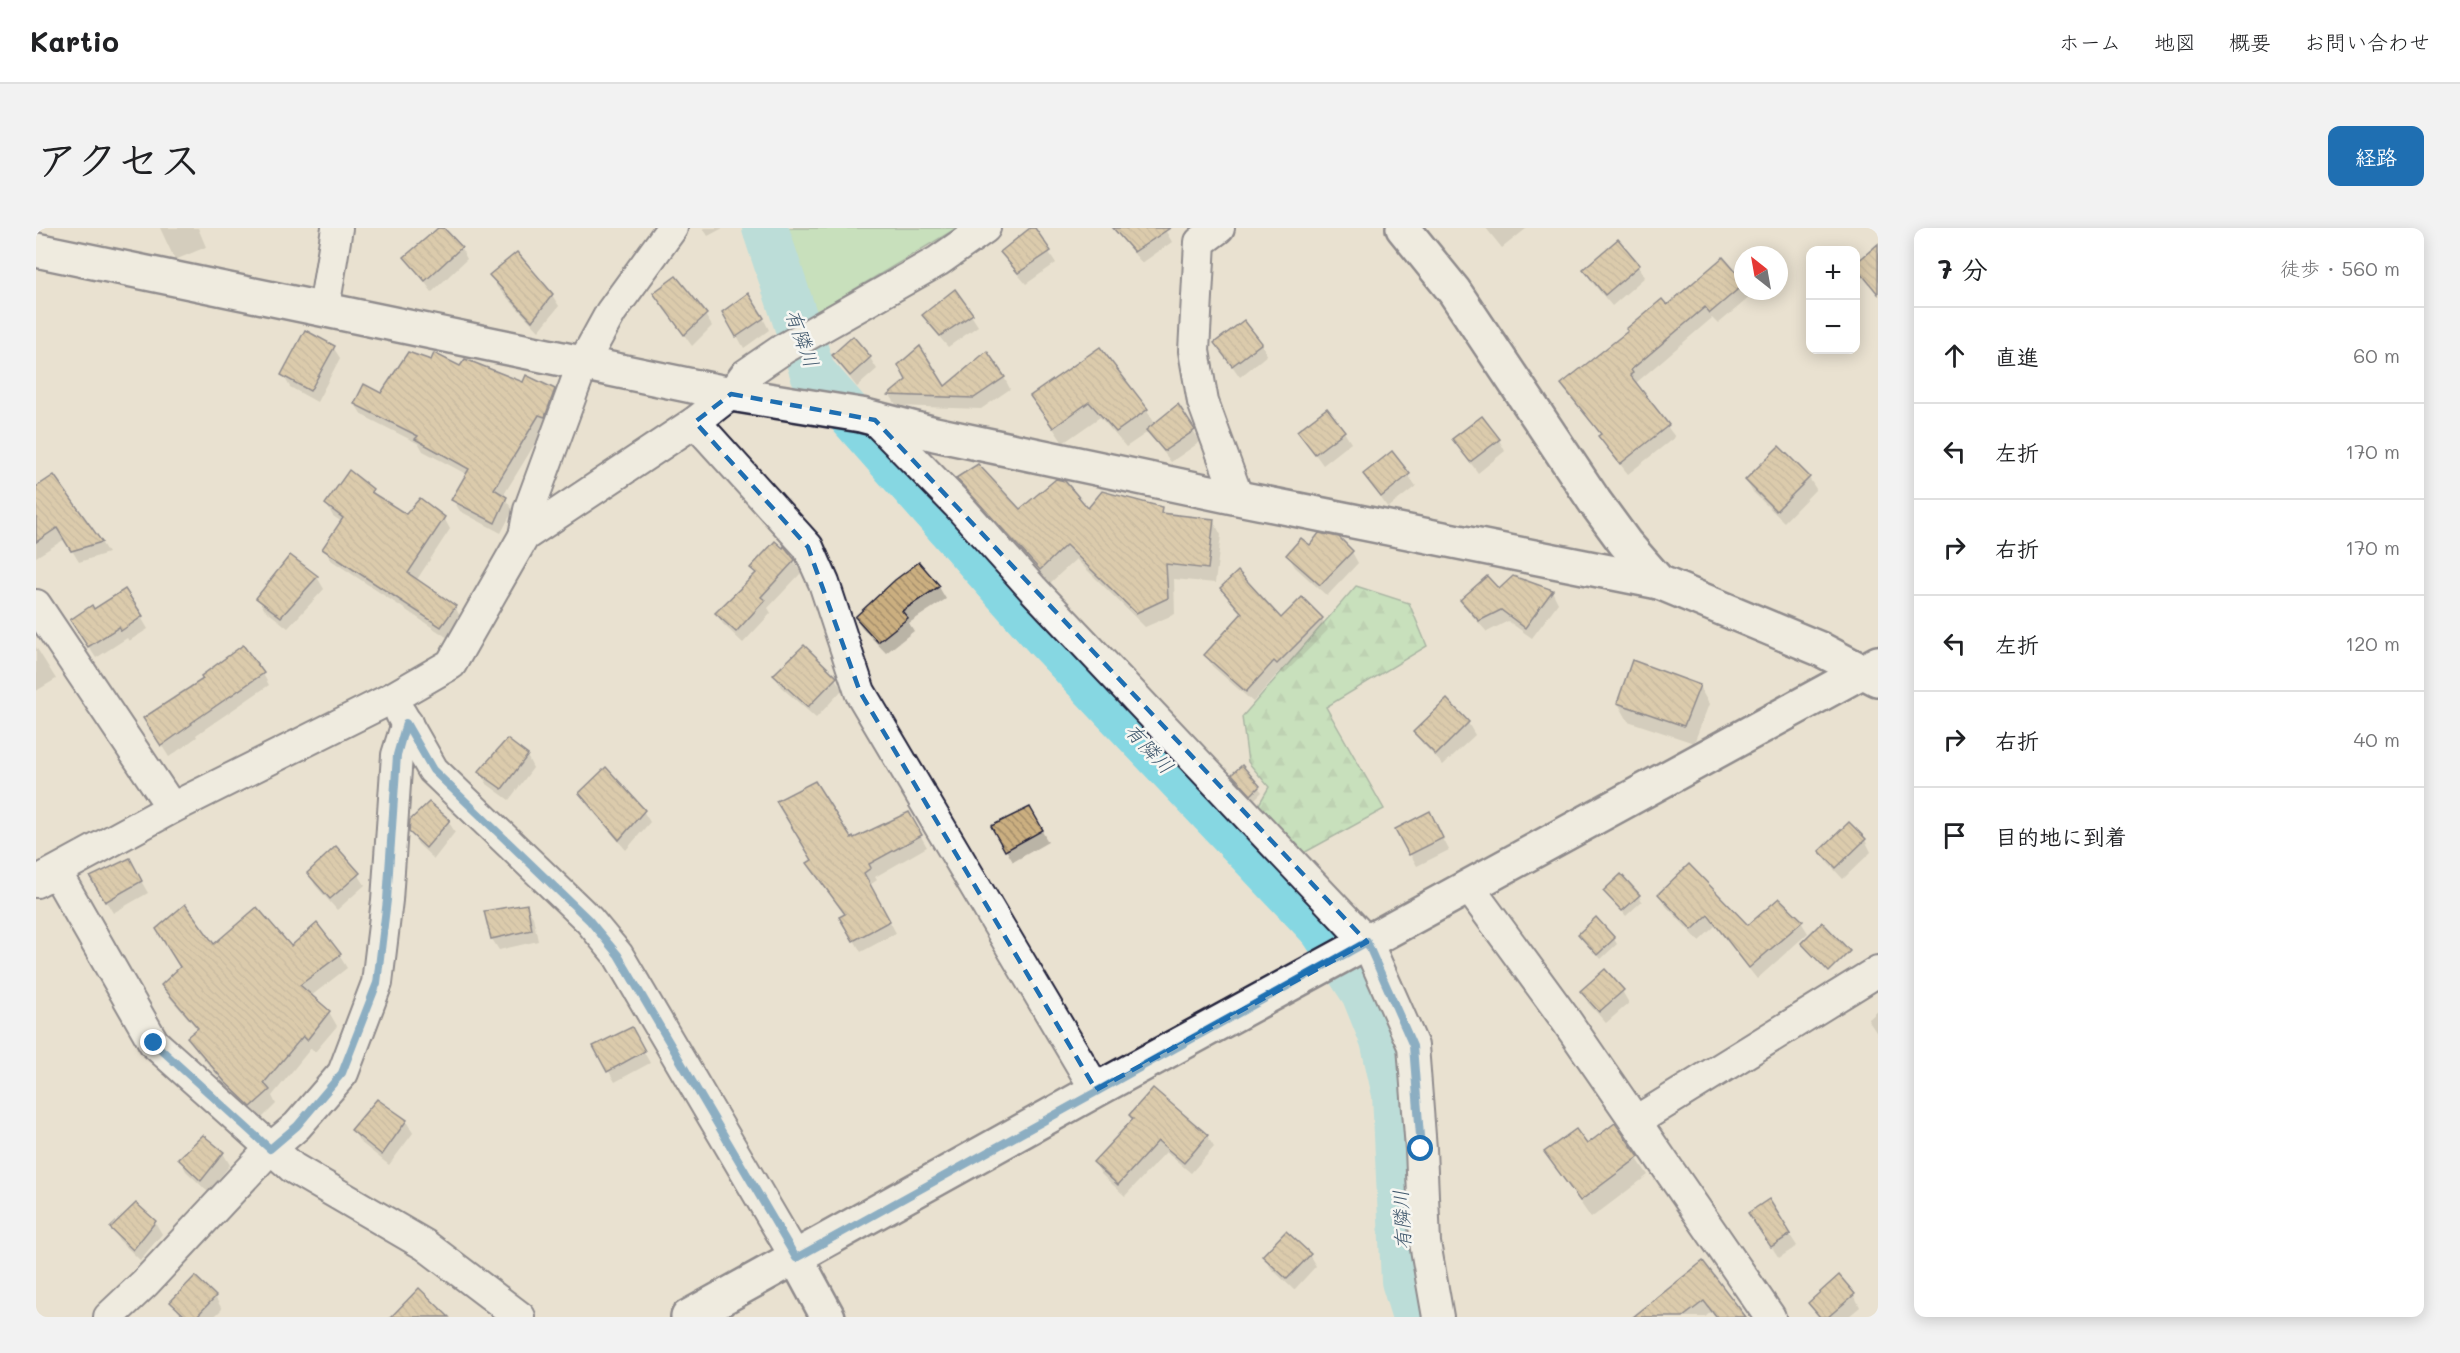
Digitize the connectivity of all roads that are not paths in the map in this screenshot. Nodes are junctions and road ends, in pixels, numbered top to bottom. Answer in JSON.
{"nodes":[{"id":1,"x":337,"y":228,"type":"edge"},
{"id":2,"x":672,"y":228,"type":"edge"},
{"id":3,"x":985,"y":228,"type":"edge"},
{"id":4,"x":1219,"y":228,"type":"edge"},
{"id":5,"x":1403,"y":228,"type":"edge"},
{"id":6,"x":36,"y":250,"type":"edge"},
{"id":7,"x":324,"y":309,"type":"junction"},
{"id":8,"x":583,"y":363,"type":"junction"},
{"id":9,"x":731,"y":394,"type":"junction"},
{"id":10,"x":868,"y":417,"type":"junction"},
{"id":11,"x":695,"y":422,"type":"junction"},
{"id":12,"x":1238,"y":498,"type":"junction"},
{"id":13,"x":524,"y":536,"type":"junction"},
{"id":14,"x":1659,"y":582,"type":"junction"},
{"id":15,"x":36,"y":605,"type":"edge"},
{"id":16,"x":1873,"y":672,"type":"edge"},
{"id":17,"x":399,"y":711,"type":"junction"},
{"id":18,"x":172,"y":808,"type":"junction"},
{"id":19,"x":46,"y":877,"type":"edge"},
{"id":20,"x":1468,"y":886,"type":"junction"},
{"id":21,"x":1362,"y":944,"type":"junction"},
{"id":22,"x":1878,"y":971,"type":"edge"},
{"id":23,"x":1096,"y":1090,"type":"junction"},
{"id":24,"x":1636,"y":1121,"type":"junction"},
{"id":25,"x":270,"y":1149,"type":"junction"},
{"id":26,"x":796,"y":1258,"type":"junction"},
{"id":27,"x":110,"y":1317,"type":"edge"},
{"id":28,"x":520,"y":1317,"type":"edge"},
{"id":29,"x":688,"y":1317,"type":"edge"},
{"id":30,"x":828,"y":1317,"type":"edge"},
{"id":31,"x":1438,"y":1317,"type":"edge"},
{"id":32,"x":1770,"y":1317,"type":"edge"}],
"edges":[{"from":1,"to":7,"type":"street"},
{"from":2,"to":8,"type":"street"},
{"from":3,"to":9,"type":"street"},
{"from":4,"to":12,"type":"street"},
{"from":5,"to":14,"type":"street"},
{"from":6,"to":7,"type":"street"},
{"from":7,"to":8,"type":"street"},
{"from":8,"to":9,"type":"street"},
{"from":8,"to":13,"type":"street"},
{"from":9,"to":10,"type":"street"},
{"from":9,"to":11,"type":"street"},
{"from":10,"to":12,"type":"street"},
{"from":10,"to":21,"type":"street"},
{"from":11,"to":13,"type":"street"},
{"from":11,"to":23,"type":"street"},
{"from":12,"to":14,"type":"street"},
{"from":13,"to":17,"type":"street"},
{"from":14,"to":16,"type":"street"},
{"from":15,"to":18,"type":"street"},
{"from":16,"to":20,"type":"street"},
{"from":17,"to":18,"type":"street"},
{"from":17,"to":25,"type":"street"},
{"from":17,"to":26,"type":"street"},
{"from":18,"to":19,"type":"street"},
{"from":19,"to":25,"type":"street"},
{"from":20,"to":21,"type":"street"},
{"from":20,"to":24,"type":"street"},
{"from":21,"to":23,"type":"street"},
{"from":21,"to":31,"type":"street"},
{"from":22,"to":24,"type":"street"},
{"from":23,"to":26,"type":"street"},
{"from":24,"to":32,"type":"street"},
{"from":25,"to":27,"type":"street"},
{"from":25,"to":28,"type":"street"},
{"from":26,"to":29,"type":"street"},
{"from":26,"to":30,"type":"street"}]}
